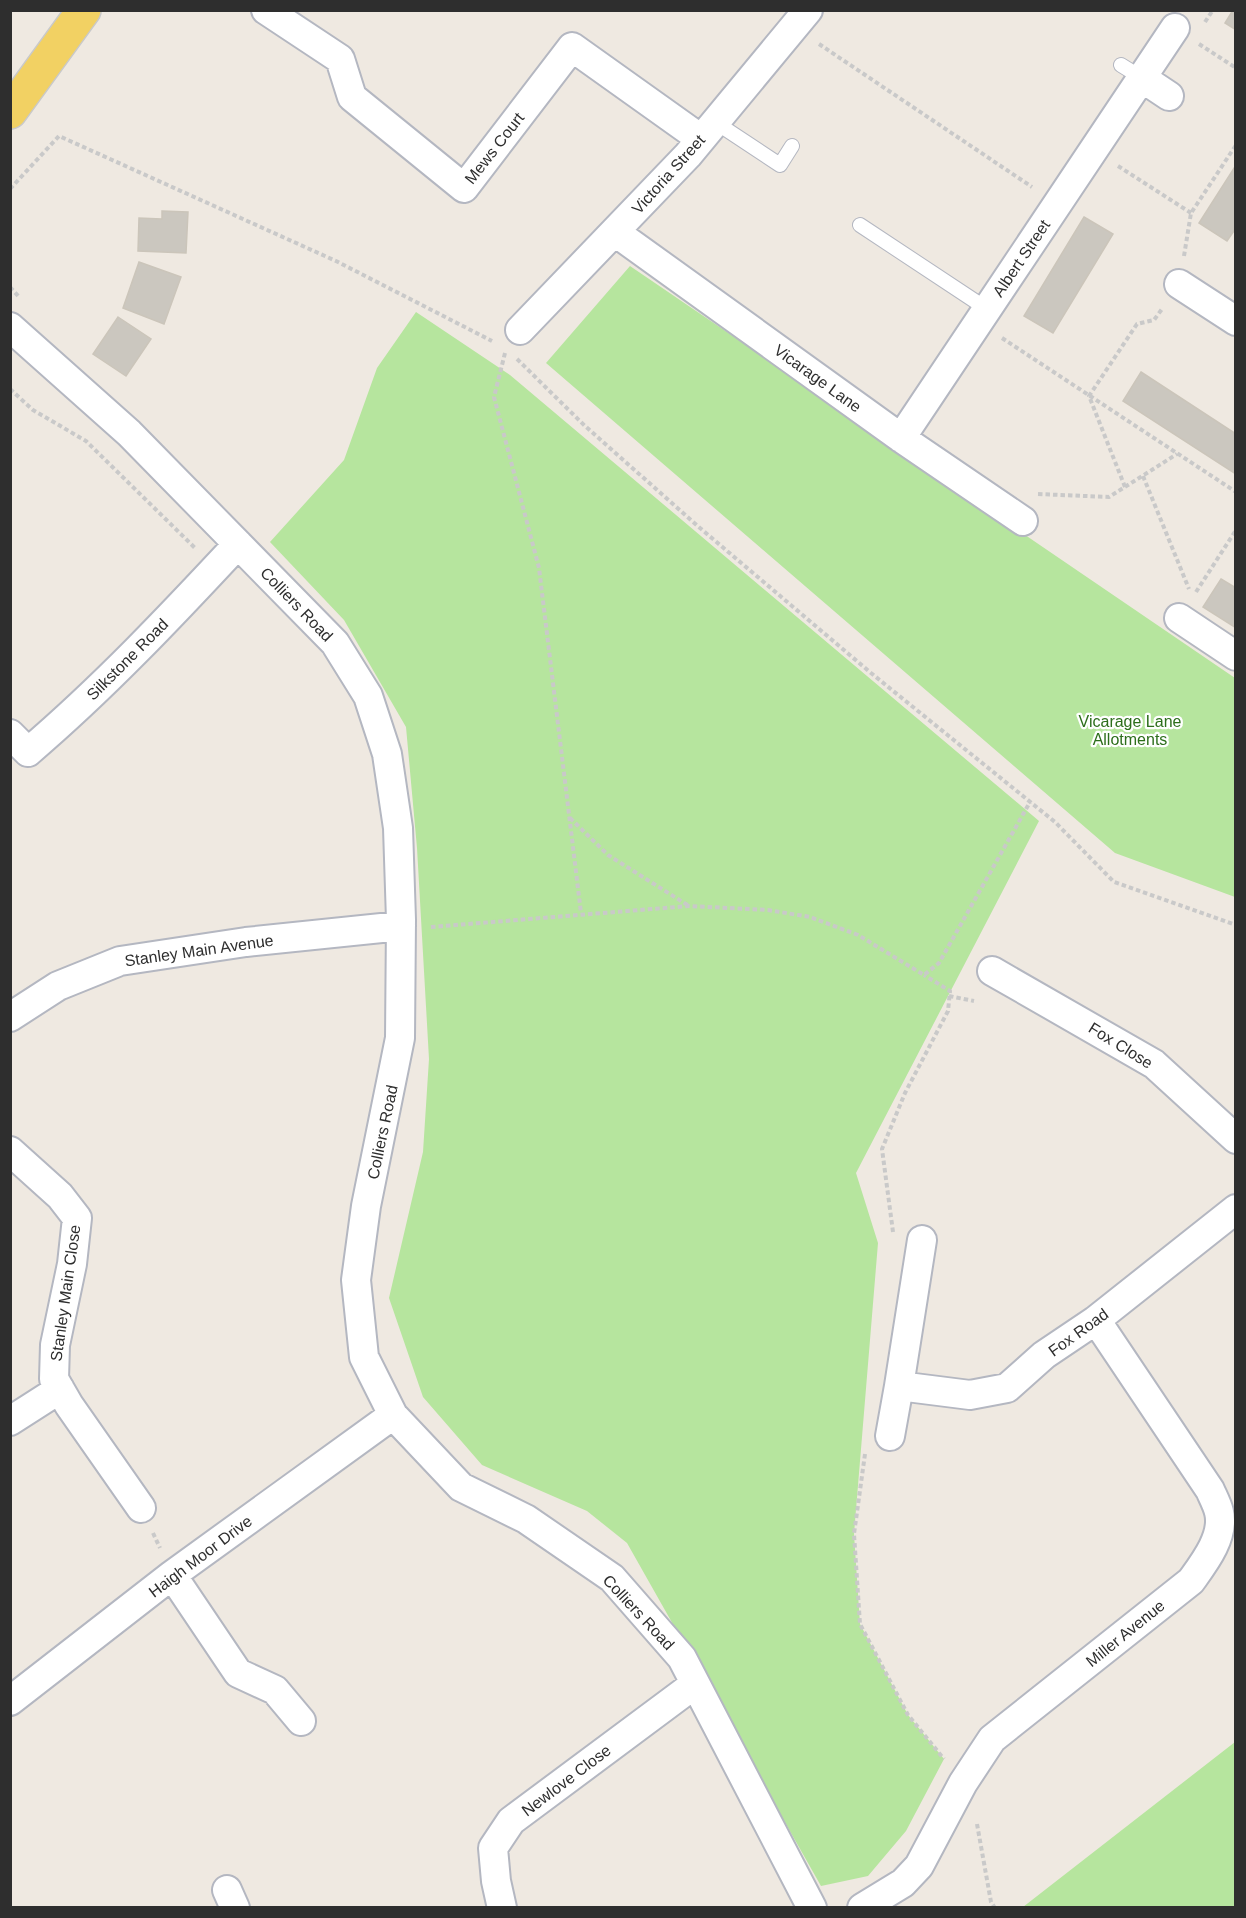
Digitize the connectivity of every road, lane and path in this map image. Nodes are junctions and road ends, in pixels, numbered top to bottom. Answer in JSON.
{"nodes":[{"id":1,"x":84,"y":10,"type":"edge"},
{"id":2,"x":266,"y":10,"type":"edge"},
{"id":3,"x":801,"y":19,"type":"edge"},
{"id":4,"x":1184,"y":34,"type":"joint"},
{"id":5,"x":1236,"y":68,"type":"edge"},
{"id":6,"x":1131,"y":72,"type":"junction"},
{"id":7,"x":1169,"y":96,"type":"dead end"},
{"id":8,"x":10,"y":112,"type":"edge"},
{"id":9,"x":708,"y":131,"type":"junction"},
{"id":10,"x":792,"y":146,"type":"dead end"},
{"id":11,"x":1093,"y":151,"type":"junction"},
{"id":12,"x":10,"y":189,"type":"edge"},
{"id":13,"x":1058,"y":204,"type":"junction"},
{"id":14,"x":1191,"y":213,"type":"dead end"},
{"id":15,"x":860,"y":225,"type":"dead end"},
{"id":16,"x":615,"y":232,"type":"junction"},
{"id":17,"x":1179,"y":284,"type":"dead end"},
{"id":18,"x":983,"y":316,"type":"junction"},
{"id":19,"x":1236,"y":321,"type":"edge"},
{"id":20,"x":10,"y":327,"type":"edge"},
{"id":21,"x":508,"y":337,"type":"joint"},
{"id":22,"x":10,"y":388,"type":"edge"},
{"id":23,"x":1089,"y":396,"type":"junction"},
{"id":24,"x":901,"y":438,"type":"junction"},
{"id":25,"x":1177,"y":454,"type":"junction"},
{"id":26,"x":1143,"y":476,"type":"junction"},
{"id":27,"x":1125,"y":487,"type":"junction"},
{"id":28,"x":981,"y":492,"type":"junction"},
{"id":29,"x":1236,"y":492,"type":"edge"},
{"id":30,"x":1023,"y":521,"type":"dead end"},
{"id":31,"x":1236,"y":530,"type":"edge"},
{"id":32,"x":238,"y":544,"type":"junction"},
{"id":33,"x":215,"y":569,"type":"junction"},
{"id":34,"x":1179,"y":618,"type":"dead end"},
{"id":35,"x":1236,"y":656,"type":"edge"},
{"id":36,"x":10,"y":734,"type":"edge"},
{"id":37,"x":1030,"y":802,"type":"junction"},
{"id":38,"x":569,"y":818,"type":"junction"},
{"id":39,"x":689,"y":906,"type":"junction"},
{"id":40,"x":581,"y":914,"type":"junction"},
{"id":41,"x":1236,"y":925,"type":"edge"},
{"id":42,"x":401,"y":926,"type":"junction"},
{"id":43,"x":432,"y":938,"type":"dead end"},
{"id":44,"x":992,"y":971,"type":"dead end"},
{"id":45,"x":949,"y":996,"type":"dead end"},
{"id":46,"x":974,"y":1002,"type":"dead end"},
{"id":47,"x":10,"y":1017,"type":"edge"},
{"id":48,"x":1236,"y":1139,"type":"edge"},
{"id":49,"x":10,"y":1152,"type":"edge"},
{"id":50,"x":1236,"y":1209,"type":"edge"},
{"id":51,"x":922,"y":1240,"type":"dead end"},
{"id":52,"x":1096,"y":1320,"type":"junction"},
{"id":53,"x":899,"y":1386,"type":"junction"},
{"id":54,"x":60,"y":1389,"type":"junction"},
{"id":55,"x":393,"y":1415,"type":"junction"},
{"id":56,"x":10,"y":1421,"type":"edge"},
{"id":57,"x":890,"y":1436,"type":"dead end"},
{"id":58,"x":141,"y":1508,"type":"dead end"},
{"id":59,"x":1226,"y":1533,"type":"edge"},
{"id":60,"x":172,"y":1575,"type":"junction"},
{"id":61,"x":695,"y":1684,"type":"junction"},
{"id":62,"x":10,"y":1701,"type":"edge"},
{"id":63,"x":301,"y":1721,"type":"dead end"},
{"id":64,"x":963,"y":1783,"type":"junction"},
{"id":65,"x":502,"y":1908,"type":"edge"},
{"id":66,"x":812,"y":1908,"type":"edge"},
{"id":67,"x":862,"y":1908,"type":"edge"},
{"id":68,"x":995,"y":1908,"type":"edge"}],
"edges":[{"from":1,"to":8,"type":"main road"},
{"from":2,"to":9,"type":"street","name":"Mews Court"},
{"from":3,"to":9,"type":"street","name":"Victoria Street"},
{"from":3,"to":13,"type":"path"},
{"from":4,"to":5,"type":"path"},
{"from":4,"to":6,"type":"street","name":"Albert Street"},
{"from":6,"to":7,"type":"street"},
{"from":6,"to":11,"type":"street","name":"Albert Street"},
{"from":9,"to":10,"type":"lane"},
{"from":9,"to":16,"type":"street","name":"Victoria Street"},
{"from":11,"to":13,"type":"street","name":"Albert Street"},
{"from":11,"to":14,"type":"path"},
{"from":12,"to":21,"type":"path"},
{"from":13,"to":18,"type":"street","name":"Albert Street"},
{"from":15,"to":18,"type":"lane"},
{"from":16,"to":21,"type":"street","name":"Victoria Street"},
{"from":16,"to":24,"type":"street","name":"Vicarage Lane"},
{"from":17,"to":19,"type":"street"},
{"from":18,"to":23,"type":"path"},
{"from":18,"to":24,"type":"street","name":"Albert Street"},
{"from":20,"to":32,"type":"street","name":"Colliers Road"},
{"from":22,"to":33,"type":"path"},
{"from":23,"to":25,"type":"path"},
{"from":23,"to":27,"type":"path"},
{"from":24,"to":28,"type":"street","name":"Vicarage Lane"},
{"from":25,"to":26,"type":"path"},
{"from":25,"to":29,"type":"path"},
{"from":26,"to":27,"type":"path"},
{"from":26,"to":31,"type":"path"},
{"from":27,"to":28,"type":"path"},
{"from":28,"to":30,"type":"street","name":"Vicarage Lane"},
{"from":32,"to":33,"type":"street","name":"Silkstone Road"},
{"from":32,"to":42,"type":"street","name":"Colliers Road"},
{"from":33,"to":36,"type":"street","name":"Silkstone Road"},
{"from":34,"to":35,"type":"street"},
{"from":37,"to":38,"type":"path"},
{"from":37,"to":39,"type":"path"},
{"from":37,"to":41,"type":"path"},
{"from":38,"to":39,"type":"path"},
{"from":38,"to":40,"type":"path"},
{"from":39,"to":40,"type":"path"},
{"from":40,"to":43,"type":"path"},
{"from":42,"to":47,"type":"street","name":"Stanley Main Avenue"},
{"from":42,"to":55,"type":"street","name":"Colliers Road"},
{"from":44,"to":48,"type":"street","name":"Fox Close"},
{"from":45,"to":46,"type":"path"},
{"from":49,"to":54,"type":"street","name":"Stanley Main Close"},
{"from":50,"to":52,"type":"street","name":"Fox Road"},
{"from":51,"to":53,"type":"street"},
{"from":52,"to":53,"type":"street","name":"Fox Road"},
{"from":52,"to":59,"type":"street","name":"Miller Avenue"},
{"from":53,"to":57,"type":"street"},
{"from":54,"to":56,"type":"street"},
{"from":54,"to":58,"type":"street","name":"Stanley Main Close"},
{"from":55,"to":60,"type":"street","name":"Haigh Moor Drive"},
{"from":55,"to":61,"type":"street","name":"Colliers Road"},
{"from":59,"to":64,"type":"street","name":"Miller Avenue"},
{"from":60,"to":62,"type":"street","name":"Haigh Moor Drive"},
{"from":60,"to":63,"type":"street"},
{"from":61,"to":65,"type":"street","name":"Newlove Close"},
{"from":61,"to":66,"type":"street","name":"Colliers Road"},
{"from":64,"to":67,"type":"street","name":"Miller Avenue"},
{"from":64,"to":68,"type":"path"}]}
